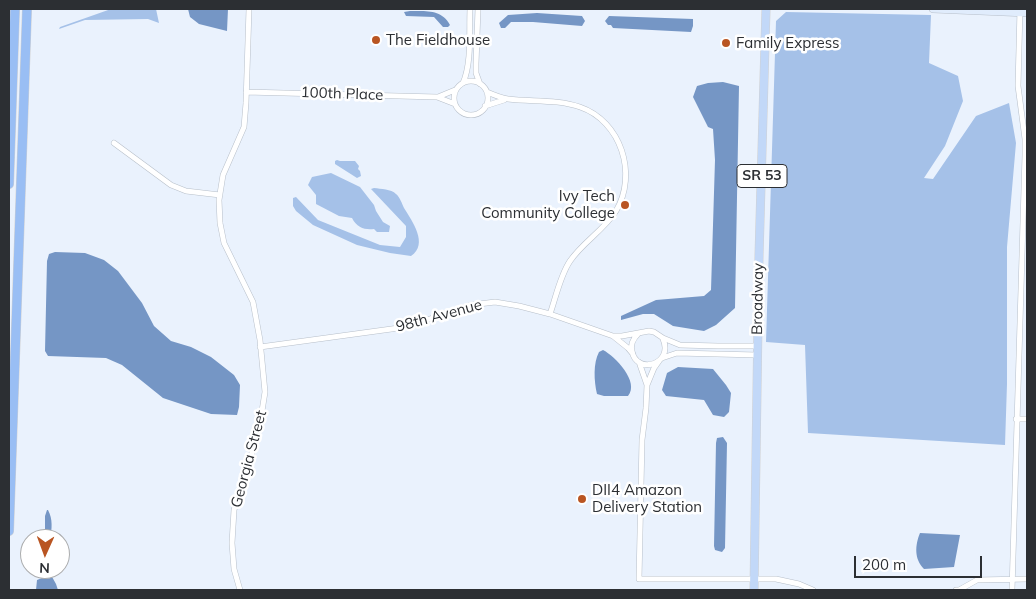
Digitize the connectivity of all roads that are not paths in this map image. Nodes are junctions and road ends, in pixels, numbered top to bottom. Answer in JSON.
{"nodes":[{"id":1,"x":15,"y":9,"type":"edge"},
{"id":2,"x":27,"y":9,"type":"edge"},
{"id":3,"x":249,"y":9,"type":"edge"},
{"id":4,"x":470,"y":9,"type":"edge"},
{"id":5,"x":478,"y":9,"type":"edge"},
{"id":6,"x":766,"y":9,"type":"edge"},
{"id":7,"x":933,"y":9,"type":"edge"},
{"id":8,"x":1023,"y":11,"type":"edge"},
{"id":9,"x":463,"y":83,"type":"junction"},
{"id":10,"x":480,"y":84,"type":"junction"},
{"id":11,"x":455,"y":90,"type":"junction"},
{"id":12,"x":246,"y":92,"type":"junction"},
{"id":13,"x":487,"y":92,"type":"junction"},
{"id":14,"x":437,"y":97,"type":"junction"},
{"id":15,"x":507,"y":99,"type":"junction"},
{"id":16,"x":455,"y":104,"type":"junction"},
{"id":17,"x":486,"y":106,"type":"junction"},
{"id":18,"x":114,"y":143,"type":"dead end"},
{"id":19,"x":9,"y":184,"type":"edge"},
{"id":20,"x":220,"y":195,"type":"junction"},
{"id":21,"x":1024,"y":247,"type":"edge"},
{"id":22,"x":550,"y":314,"type":"junction"},
{"id":23,"x":639,"y":334,"type":"junction"},
{"id":24,"x":613,"y":336,"type":"junction"},
{"id":25,"x":663,"y":338,"type":"junction"},
{"id":26,"x":758,"y":346,"type":"junction"},
{"id":27,"x":260,"y":347,"type":"junction"},
{"id":28,"x":632,"y":354,"type":"junction"},
{"id":29,"x":758,"y":355,"type":"junction"},
{"id":30,"x":661,"y":359,"type":"junction"},
{"id":31,"x":639,"y":362,"type":"junction"},
{"id":32,"x":647,"y":386,"type":"junction"},
{"id":33,"x":1016,"y":419,"type":"junction"},
{"id":34,"x":1027,"y":419,"type":"edge"},
{"id":35,"x":9,"y":531,"type":"edge"},
{"id":36,"x":1012,"y":578,"type":"junction"},
{"id":37,"x":1027,"y":578,"type":"edge"},
{"id":38,"x":754,"y":579,"type":"junction"},
{"id":39,"x":240,"y":590,"type":"edge"},
{"id":40,"x":754,"y":590,"type":"edge"},
{"id":41,"x":813,"y":590,"type":"edge"},
{"id":42,"x":956,"y":590,"type":"edge"},
{"id":43,"x":1012,"y":590,"type":"edge"}],
"edges":[{"from":1,"to":19,"type":"highway"},
{"from":2,"to":35,"type":"highway"},
{"from":3,"to":12,"type":"street","name":"Georgia Street"},
{"from":4,"to":9,"type":"street"},
{"from":5,"to":10,"type":"street"},
{"from":6,"to":26,"type":"main road","name":"Broadway","number":"SR 53"},
{"from":7,"to":8,"type":"street"},
{"from":8,"to":21,"type":"street"},
{"from":9,"to":10,"type":"street"},
{"from":9,"to":11,"type":"street"},
{"from":10,"to":13,"type":"street"},
{"from":11,"to":14,"type":"street","name":"100th Place"},
{"from":11,"to":16,"type":"street"},
{"from":12,"to":14,"type":"street","name":"100th Place"},
{"from":12,"to":20,"type":"street","name":"Georgia Street"},
{"from":13,"to":15,"type":"street"},
{"from":13,"to":17,"type":"street"},
{"from":14,"to":16,"type":"street","name":"100th Place"},
{"from":15,"to":17,"type":"street"},
{"from":15,"to":22,"type":"street"},
{"from":16,"to":17,"type":"street"},
{"from":18,"to":20,"type":"street"},
{"from":20,"to":27,"type":"street","name":"Georgia Street"},
{"from":21,"to":33,"type":"street"},
{"from":22,"to":24,"type":"street","name":"98th Avenue"},
{"from":22,"to":27,"type":"street","name":"98th Avenue"},
{"from":23,"to":24,"type":"street","name":"98th Avenue"},
{"from":23,"to":25,"type":"street","name":"98th Avenue"},
{"from":23,"to":28,"type":"street"},
{"from":24,"to":28,"type":"street","name":"98th Avenue"},
{"from":25,"to":26,"type":"street","name":"98th Avenue"},
{"from":25,"to":30,"type":"street"},
{"from":26,"to":29,"type":"main road","name":"Broadway","number":"SR 53"},
{"from":27,"to":39,"type":"street","name":"Georgia Street"},
{"from":28,"to":31,"type":"street","name":"98th Avenue"},
{"from":29,"to":30,"type":"street"},
{"from":29,"to":38,"type":"main road","name":"Broadway","number":"SR 53"},
{"from":30,"to":31,"type":"street"},
{"from":30,"to":32,"type":"street"},
{"from":31,"to":32,"type":"street"},
{"from":32,"to":38,"type":"street"},
{"from":33,"to":34,"type":"street"},
{"from":33,"to":36,"type":"street"},
{"from":36,"to":37,"type":"street"},
{"from":36,"to":42,"type":"street"},
{"from":36,"to":43,"type":"street"},
{"from":38,"to":40,"type":"main road","name":"Broadway","number":"SR 53"},
{"from":38,"to":41,"type":"street"}]}
